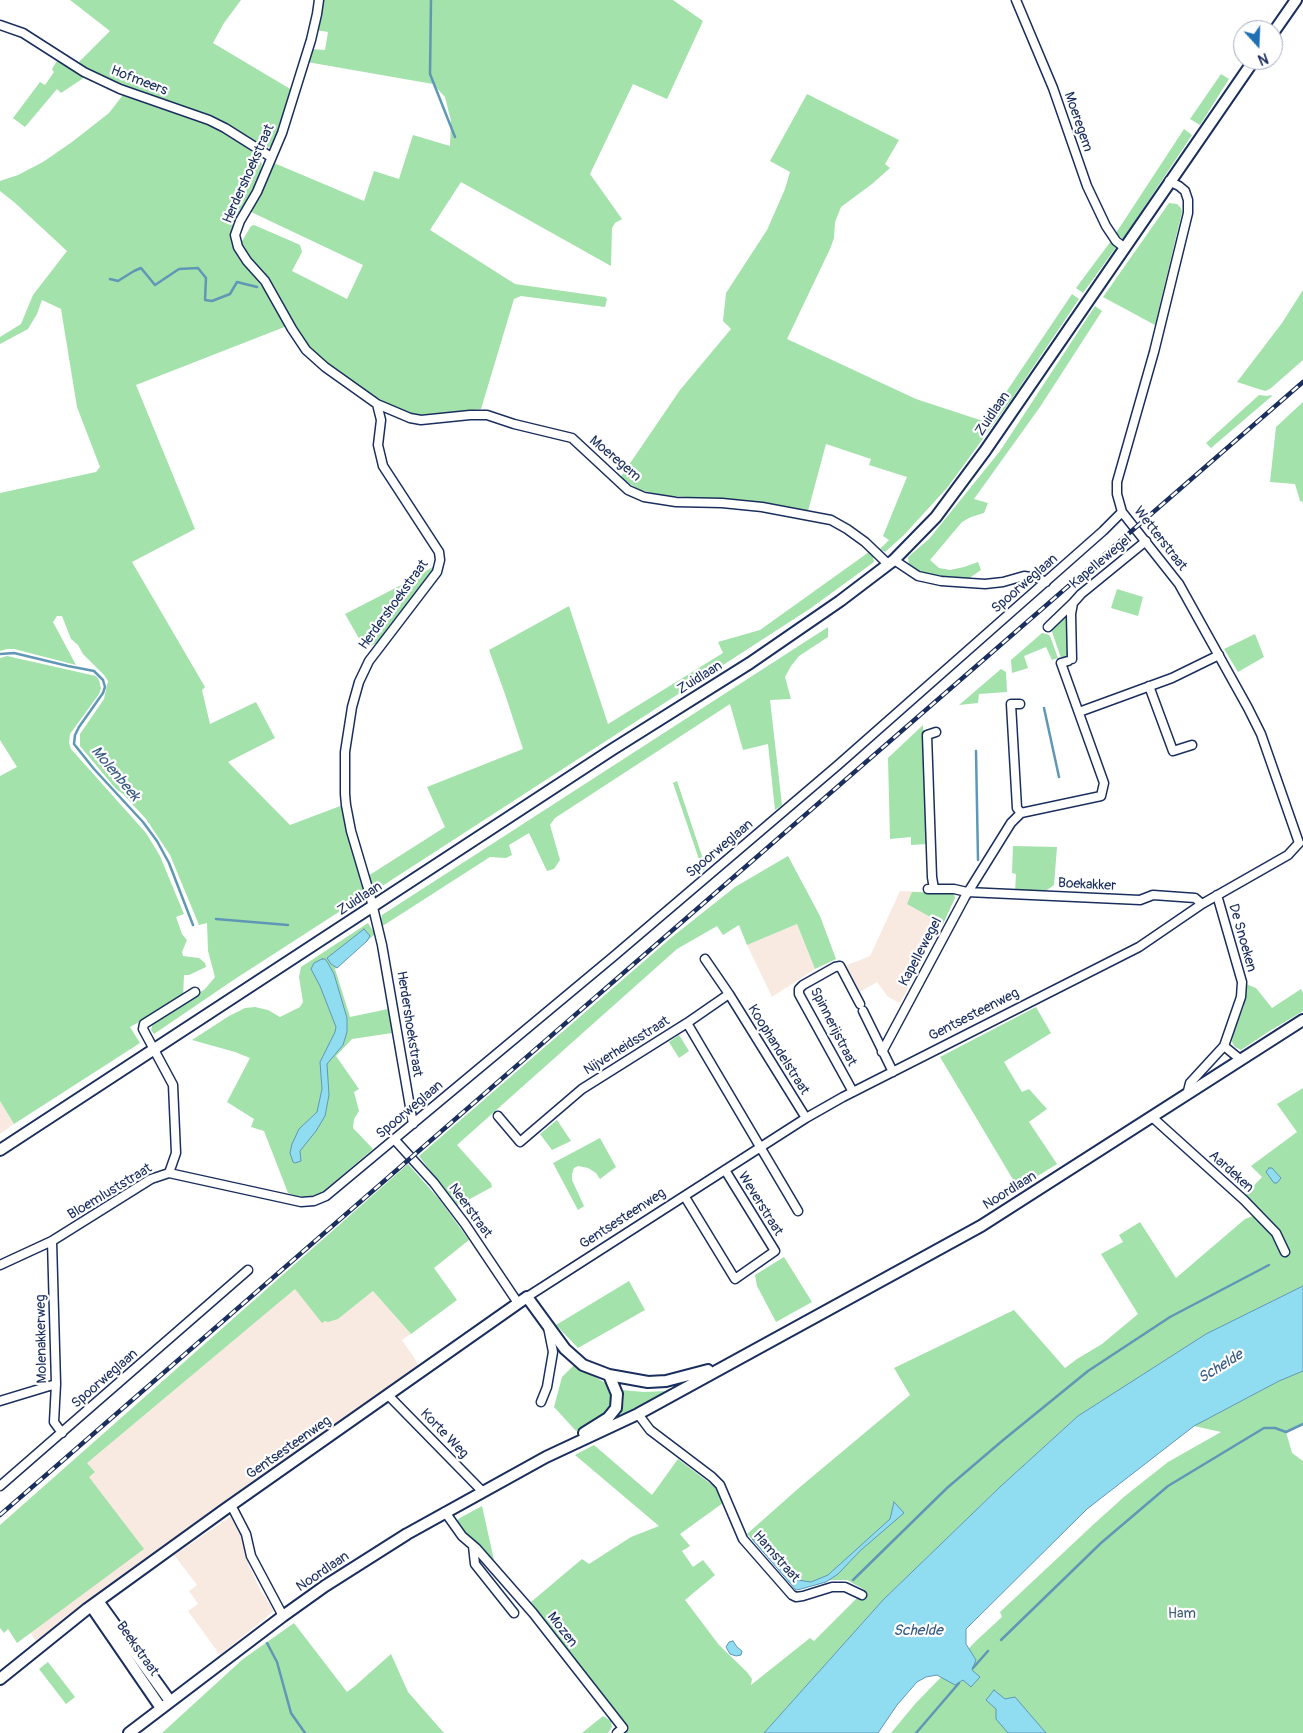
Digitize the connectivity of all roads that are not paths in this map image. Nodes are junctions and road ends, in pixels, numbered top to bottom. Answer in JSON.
{"nodes":[{"id":1,"x":318,"y":0,"type":"edge"},
{"id":2,"x":1016,"y":0,"type":"edge"},
{"id":3,"x":1296,"y":0,"type":"edge"},
{"id":4,"x":1282,"y":20,"type":"edge"},
{"id":5,"x":0,"y":25,"type":"edge"},
{"id":6,"x":1247,"y":70,"type":"edge"},
{"id":7,"x":271,"y":157,"type":"junction"},
{"id":8,"x":1169,"y":182,"type":"junction"},
{"id":9,"x":1125,"y":248,"type":"junction"},
{"id":10,"x":377,"y":404,"type":"junction"},
{"id":11,"x":1122,"y":512,"type":"junction"},
{"id":12,"x":1146,"y":541,"type":"junction"},
{"id":13,"x":891,"y":562,"type":"junction"},
{"id":14,"x":1046,"y":582,"type":"junction"},
{"id":15,"x":1074,"y":603,"type":"junction"},
{"id":16,"x":1048,"y":627,"type":"dead end"},
{"id":17,"x":1219,"y":655,"type":"junction"},
{"id":18,"x":1149,"y":686,"type":"junction"},
{"id":19,"x":1020,"y":704,"type":"dead end"},
{"id":20,"x":1079,"y":712,"type":"junction"},
{"id":21,"x":936,"y":732,"type":"dead end"},
{"id":22,"x":1192,"y":744,"type":"dead end"},
{"id":23,"x":1021,"y":813,"type":"junction"},
{"id":24,"x":1301,"y":844,"type":"edge"},
{"id":25,"x":967,"y":892,"type":"junction"},
{"id":26,"x":1217,"y":895,"type":"junction"},
{"id":27,"x":1202,"y":904,"type":"junction"},
{"id":28,"x":373,"y":906,"type":"junction"},
{"id":29,"x":706,"y":960,"type":"dead end"},
{"id":30,"x":195,"y":992,"type":"dead end"},
{"id":31,"x":730,"y":994,"type":"junction"},
{"id":32,"x":1303,"y":1020,"type":"edge"},
{"id":33,"x":687,"y":1023,"type":"junction"},
{"id":34,"x":1224,"y":1046,"type":"junction"},
{"id":35,"x":153,"y":1050,"type":"junction"},
{"id":36,"x":882,"y":1052,"type":"junction"},
{"id":37,"x":1241,"y":1060,"type":"junction"},
{"id":38,"x":893,"y":1072,"type":"junction"},
{"id":39,"x":853,"y":1092,"type":"junction"},
{"id":40,"x":1187,"y":1095,"type":"junction"},
{"id":41,"x":498,"y":1116,"type":"dead end"},
{"id":42,"x":806,"y":1118,"type":"junction"},
{"id":43,"x":1152,"y":1118,"type":"junction"},
{"id":44,"x":413,"y":1124,"type":"junction"},
{"id":45,"x":394,"y":1140,"type":"junction"},
{"id":46,"x":761,"y":1146,"type":"junction"},
{"id":47,"x":0,"y":1150,"type":"edge"},
{"id":48,"x":725,"y":1170,"type":"junction"},
{"id":49,"x":169,"y":1173,"type":"junction"},
{"id":50,"x":326,"y":1196,"type":"joint"},
{"id":51,"x":685,"y":1196,"type":"junction"},
{"id":52,"x":798,"y":1211,"type":"dead end"},
{"id":53,"x":52,"y":1241,"type":"junction"},
{"id":54,"x":1285,"y":1252,"type":"dead end"},
{"id":55,"x":0,"y":1265,"type":"edge"},
{"id":56,"x":248,"y":1270,"type":"dead end"},
{"id":57,"x":527,"y":1297,"type":"junction"},
{"id":58,"x":518,"y":1303,"type":"junction"},
{"id":59,"x":548,"y":1327,"type":"junction"},
{"id":60,"x":722,"y":1367,"type":"junction"},
{"id":61,"x":609,"y":1375,"type":"junction"},
{"id":62,"x":56,"y":1384,"type":"junction"},
{"id":63,"x":388,"y":1395,"type":"junction"},
{"id":64,"x":0,"y":1401,"type":"edge"},
{"id":65,"x":541,"y":1402,"type":"dead end"},
{"id":66,"x":638,"y":1414,"type":"junction"},
{"id":67,"x":62,"y":1433,"type":"junction"},
{"id":68,"x":546,"y":1457,"type":"junction"},
{"id":69,"x":0,"y":1486,"type":"edge"},
{"id":70,"x":482,"y":1491,"type":"junction"},
{"id":71,"x":231,"y":1504,"type":"junction"},
{"id":72,"x":445,"y":1512,"type":"junction"},
{"id":73,"x":473,"y":1546,"type":"junction"},
{"id":74,"x":862,"y":1595,"type":"dead end"},
{"id":75,"x":94,"y":1604,"type":"junction"},
{"id":76,"x":514,"y":1613,"type":"dead end"},
{"id":77,"x":283,"y":1616,"type":"junction"},
{"id":78,"x":0,"y":1679,"type":"edge"},
{"id":79,"x":170,"y":1701,"type":"junction"},
{"id":80,"x":161,"y":1708,"type":"junction"},
{"id":81,"x":129,"y":1733,"type":"edge"},
{"id":82,"x":617,"y":1733,"type":"edge"}],
"edges":[{"from":1,"to":7,"type":"street","name":"Herdershoekstraat"},
{"from":2,"to":9,"type":"street","name":"Moeregem"},
{"from":3,"to":4,"type":"street"},
{"from":5,"to":7,"type":"street","name":"Hofmeers"},
{"from":6,"to":8,"type":"street","name":"Zuidlaan"},
{"from":7,"to":10,"type":"street","name":"Herdershoekstraat"},
{"from":8,"to":9,"type":"street","name":"Zuidlaan"},
{"from":8,"to":11,"type":"street","name":"Wetterstraat"},
{"from":9,"to":13,"type":"street","name":"Zuidlaan"},
{"from":10,"to":13,"type":"street","name":"Moeregem"},
{"from":10,"to":28,"type":"street","name":"Herdershoekstraat"},
{"from":11,"to":12,"type":"street","name":"Wetterstraat"},
{"from":11,"to":14,"type":"street","name":"Spoorweglaan"},
{"from":12,"to":15,"type":"street","name":"Kapellewegel"},
{"from":12,"to":17,"type":"street","name":"Wetterstraat"},
{"from":13,"to":14,"type":"street","name":"Moeregem"},
{"from":13,"to":28,"type":"street","name":"Zuidlaan"},
{"from":14,"to":44,"type":"street","name":"Spoorweglaan"},
{"from":15,"to":16,"type":"street","name":"Kapellewegel"},
{"from":15,"to":20,"type":"street","name":"Kapellewegel"},
{"from":17,"to":18,"type":"street"},
{"from":17,"to":24,"type":"street","name":"Wetterstraat"},
{"from":18,"to":20,"type":"street"},
{"from":18,"to":22,"type":"street"},
{"from":19,"to":23,"type":"street"},
{"from":20,"to":23,"type":"street","name":"Kapellewegel"},
{"from":21,"to":25,"type":"street"},
{"from":23,"to":25,"type":"street","name":"Kapellewegel"},
{"from":24,"to":26,"type":"street","name":"Gentsesteenweg"},
{"from":25,"to":27,"type":"street","name":"Boekakker"},
{"from":25,"to":36,"type":"street","name":"Kapellewegel"},
{"from":26,"to":27,"type":"street","name":"Gentsesteenweg"},
{"from":26,"to":34,"type":"street","name":"De Snoeken"},
{"from":27,"to":38,"type":"street","name":"Gentsesteenweg"},
{"from":28,"to":35,"type":"street","name":"Zuidlaan"},
{"from":28,"to":44,"type":"street","name":"Herdershoekstraat"},
{"from":29,"to":31,"type":"street","name":"Koophandelstraat"},
{"from":30,"to":35,"type":"street"},
{"from":31,"to":33,"type":"street"},
{"from":31,"to":42,"type":"street","name":"Koophandelstraat"},
{"from":32,"to":37,"type":"street","name":"Noordlaan"},
{"from":33,"to":41,"type":"street","name":"Nijverheidsstraat"},
{"from":33,"to":46,"type":"street","name":"Nijverheidsstraat"},
{"from":34,"to":37,"type":"street"},
{"from":34,"to":40,"type":"street","name":"De Snoeken"},
{"from":35,"to":47,"type":"street","name":"Zuidlaan"},
{"from":35,"to":49,"type":"street"},
{"from":36,"to":38,"type":"street"},
{"from":36,"to":39,"type":"street","name":"Spinnerijstraat"},
{"from":37,"to":40,"type":"street","name":"Noordlaan"},
{"from":38,"to":39,"type":"street","name":"Gentsesteenweg"},
{"from":39,"to":42,"type":"street","name":"Gentsesteenweg"},
{"from":40,"to":43,"type":"street","name":"Noordlaan"},
{"from":42,"to":46,"type":"street","name":"Gentsesteenweg"},
{"from":43,"to":54,"type":"street","name":"Aardeken"},
{"from":43,"to":60,"type":"street","name":"Noordlaan"},
{"from":44,"to":45,"type":"street","name":"Spoorweglaan"},
{"from":45,"to":50,"type":"street","name":"Spoorweglaan"},
{"from":45,"to":58,"type":"street","name":"Neerstraat"},
{"from":46,"to":48,"type":"street","name":"Gentsesteenweg"},
{"from":46,"to":52,"type":"street","name":"Nijverheidsstraat"},
{"from":48,"to":51,"type":"street","name":"Gentsesteenweg"},
{"from":48,"to":51,"type":"street","name":"Weverstraat"},
{"from":49,"to":50,"type":"street","name":"Bloemluststraat"},
{"from":49,"to":53,"type":"street","name":"Bloemluststraat"},
{"from":51,"to":57,"type":"street","name":"Gentsesteenweg"},
{"from":53,"to":55,"type":"street","name":"Bloemluststraat"},
{"from":53,"to":62,"type":"street","name":"Molenakkerweg"},
{"from":56,"to":67,"type":"street","name":"Spoorweglaan"},
{"from":57,"to":58,"type":"street","name":"Gentsesteenweg"},
{"from":57,"to":59,"type":"street","name":"Noordlaan"},
{"from":58,"to":63,"type":"street","name":"Gentsesteenweg"},
{"from":59,"to":61,"type":"street","name":"Noordlaan"},
{"from":59,"to":65,"type":"street"},
{"from":60,"to":61,"type":"street","name":"Noordlaan"},
{"from":60,"to":66,"type":"street","name":"Noordlaan"},
{"from":61,"to":68,"type":"street","name":"Noordlaan"},
{"from":62,"to":64,"type":"street"},
{"from":62,"to":67,"type":"street","name":"Molenakkerweg"},
{"from":63,"to":70,"type":"street","name":"Korte Weg"},
{"from":63,"to":71,"type":"street","name":"Gentsesteenweg"},
{"from":66,"to":68,"type":"street","name":"Noordlaan"},
{"from":66,"to":74,"type":"street","name":"Hamstraat"},
{"from":67,"to":69,"type":"street","name":"Spoorweglaan"},
{"from":68,"to":70,"type":"street","name":"Noordlaan"},
{"from":70,"to":72,"type":"street","name":"Noordlaan"},
{"from":71,"to":75,"type":"street","name":"Gentsesteenweg"},
{"from":71,"to":77,"type":"street"},
{"from":72,"to":73,"type":"street","name":"Mozen"},
{"from":72,"to":77,"type":"street","name":"Noordlaan"},
{"from":73,"to":76,"type":"street","name":"Mozen"},
{"from":73,"to":82,"type":"street","name":"Mozen"},
{"from":75,"to":78,"type":"street","name":"Gentsesteenweg"},
{"from":75,"to":79,"type":"street","name":"Beekstraat"},
{"from":75,"to":80,"type":"street","name":"Beekstraat"},
{"from":77,"to":79,"type":"street","name":"Noordlaan"},
{"from":79,"to":80,"type":"street","name":"Noordlaan"},
{"from":80,"to":81,"type":"street","name":"Noordlaan"}]}
